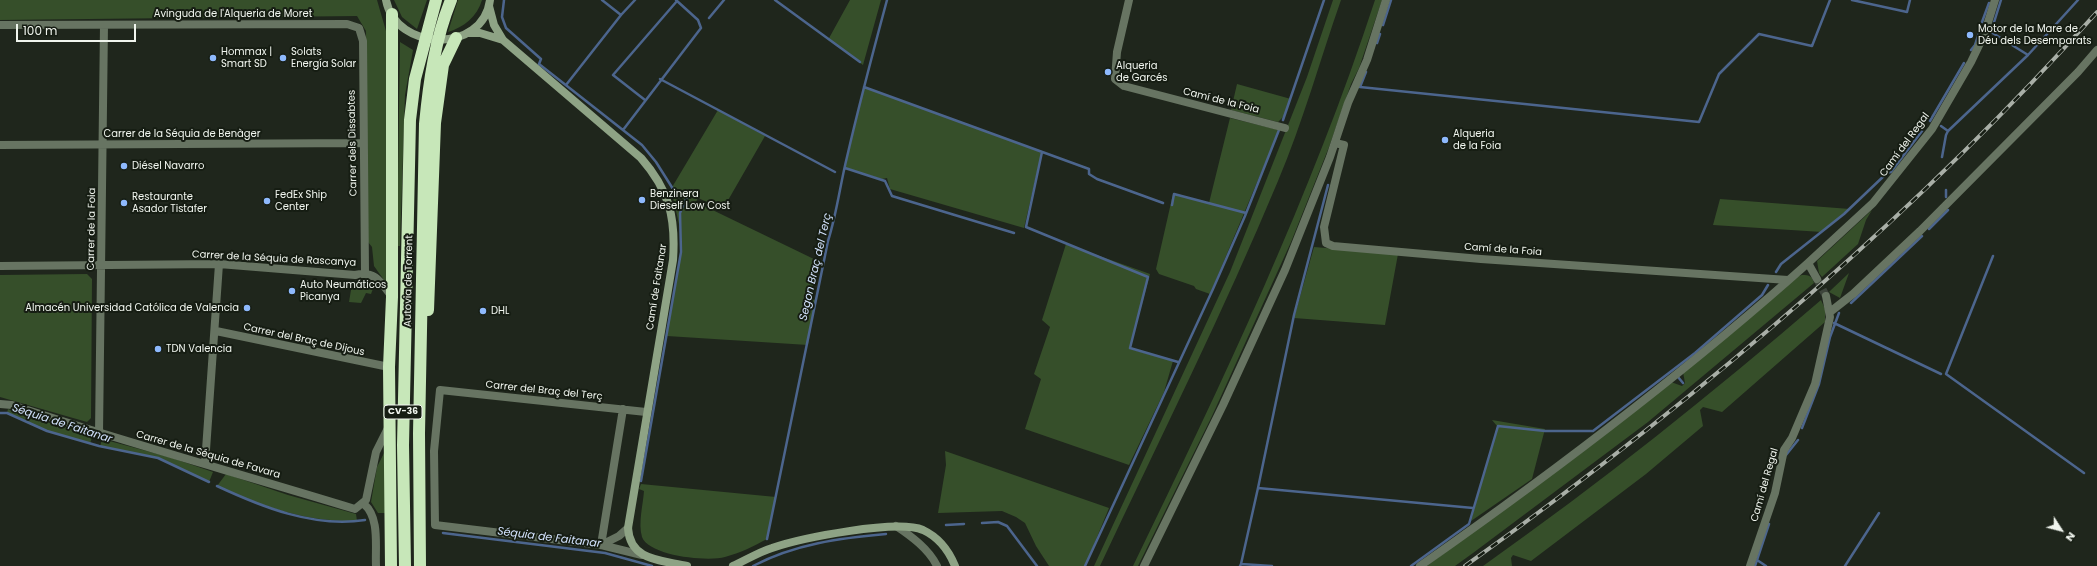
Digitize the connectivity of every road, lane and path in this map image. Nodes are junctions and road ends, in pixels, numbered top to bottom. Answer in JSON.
{"nodes":[{"id":1,"x":386,"y":0,"type":"edge"},
{"id":2,"x":436,"y":0,"type":"edge"},
{"id":3,"x":451,"y":0,"type":"edge"},
{"id":4,"x":1129,"y":0,"type":"edge"},
{"id":5,"x":1386,"y":0,"type":"edge"},
{"id":6,"x":1995,"y":0,"type":"edge"},
{"id":7,"x":489,"y":3,"type":"edge"},
{"id":8,"x":392,"y":14,"type":"junction"},
{"id":9,"x":347,"y":24,"type":"joint"},
{"id":10,"x":0,"y":25,"type":"edge"},
{"id":11,"x":104,"y":25,"type":"junction"},
{"id":12,"x":468,"y":33,"type":"junction"},
{"id":13,"x":451,"y":39,"type":"junction"},
{"id":14,"x":503,"y":40,"type":"junction"},
{"id":15,"x":2097,"y":50,"type":"edge"},
{"id":16,"x":1285,"y":128,"type":"dead end"},
{"id":17,"x":363,"y":143,"type":"junction"},
{"id":18,"x":1335,"y":143,"type":"junction"},
{"id":19,"x":0,"y":145,"type":"edge"},
{"id":20,"x":103,"y":145,"type":"junction"},
{"id":21,"x":1808,"y":263,"type":"junction"},
{"id":22,"x":219,"y":264,"type":"junction"},
{"id":23,"x":0,"y":266,"type":"edge"},
{"id":24,"x":101,"y":266,"type":"junction"},
{"id":25,"x":365,"y":272,"type":"junction"},
{"id":26,"x":1817,"y":279,"type":"tunnel mouth"},
{"id":27,"x":1788,"y":280,"type":"junction"},
{"id":28,"x":1826,"y":296,"type":"tunnel mouth"},
{"id":29,"x":392,"y":297,"type":"junction"},
{"id":30,"x":1830,"y":312,"type":"junction"},
{"id":31,"x":216,"y":331,"type":"junction"},
{"id":32,"x":389,"y":367,"type":"junction"},
{"id":33,"x":0,"y":404,"type":"edge"},
{"id":34,"x":623,"y":409,"type":"junction"},
{"id":35,"x":646,"y":412,"type":"junction"},
{"id":36,"x":390,"y":423,"type":"junction"},
{"id":37,"x":419,"y":432,"type":"junction"},
{"id":38,"x":99,"y":434,"type":"junction"},
{"id":39,"x":205,"y":464,"type":"junction"},
{"id":40,"x":364,"y":504,"type":"junction"},
{"id":41,"x":896,"y":526,"type":"junction"},
{"id":42,"x":628,"y":528,"type":"junction"},
{"id":43,"x":601,"y":545,"type":"junction"},
{"id":44,"x":642,"y":555,"type":"junction"},
{"id":45,"x":376,"y":566,"type":"edge"},
{"id":46,"x":391,"y":566,"type":"edge"},
{"id":47,"x":406,"y":566,"type":"edge"},
{"id":48,"x":420,"y":566,"type":"edge"},
{"id":49,"x":687,"y":566,"type":"edge"},
{"id":50,"x":733,"y":566,"type":"edge"},
{"id":51,"x":937,"y":566,"type":"edge"},
{"id":52,"x":955,"y":566,"type":"edge"},
{"id":53,"x":1144,"y":566,"type":"edge"},
{"id":54,"x":1420,"y":566,"type":"edge"},
{"id":55,"x":1750,"y":566,"type":"edge"}],
"edges":[{"from":1,"to":8,"type":"street"},
{"from":2,"to":47,"type":"highway","name":"Autovia de Torrent","number":"CV-36"},
{"from":3,"to":37,"type":"highway","name":"Autovia de Torrent","number":"CV-36"},
{"from":4,"to":16,"type":"street","name":"Camí de la Foia"},
{"from":5,"to":18,"type":"street"},
{"from":6,"to":21,"type":"street","name":"Camí del Regal"},
{"from":7,"to":12,"type":"street"},
{"from":7,"to":14,"type":"street","name":"Camí de Faitanar"},
{"from":8,"to":13,"type":"street"},
{"from":8,"to":29,"type":"highway"},
{"from":9,"to":11,"type":"street","name":"Avinguda de l'Alqueria de Moret"},
{"from":9,"to":17,"type":"street","name":"Carrer dels Dissabtes"},
{"from":10,"to":11,"type":"street","name":"Avinguda de l'Alqueria de Moret"},
{"from":11,"to":20,"type":"street","name":"Carrer de la Foia"},
{"from":12,"to":13,"type":"street"},
{"from":12,"to":14,"type":"street","name":"Camí de Faitanar"},
{"from":13,"to":37,"type":"highway"},
{"from":14,"to":35,"type":"street","name":"Camí de Faitanar"},
{"from":15,"to":30,"type":"street"},
{"from":17,"to":20,"type":"street","name":"Carrer de la Séquia de Benàger"},
{"from":17,"to":25,"type":"street","name":"Carrer dels Dissabtes"},
{"from":18,"to":27,"type":"street","name":"Camí de la Foia"},
{"from":18,"to":53,"type":"street"},
{"from":19,"to":20,"type":"street","name":"Carrer de la Séquia de Benàger"},
{"from":20,"to":24,"type":"street","name":"Carrer de la Foia"},
{"from":21,"to":26,"type":"street"},
{"from":21,"to":27,"type":"street","name":"Camí del Regal"},
{"from":22,"to":24,"type":"street","name":"Carrer de la Séquia de Rascanya"},
{"from":22,"to":25,"type":"street","name":"Carrer de la Séquia de Rascanya"},
{"from":22,"to":31,"type":"street"},
{"from":23,"to":24,"type":"street","name":"Carrer de la Séquia de Rascanya"},
{"from":24,"to":38,"type":"street","name":"Carrer de la Foia"},
{"from":25,"to":29,"type":"street","name":"Carrer de la Séquia de Rascanya"},
{"from":27,"to":54,"type":"street","name":"Camí del Regal"},
{"from":28,"to":30,"type":"street","name":"Camí del Regal"},
{"from":29,"to":32,"type":"highway"},
{"from":30,"to":55,"type":"street","name":"Camí del Regal"},
{"from":31,"to":32,"type":"street","name":"Carrer del Braç de Dijous"},
{"from":31,"to":39,"type":"street"},
{"from":32,"to":36,"type":"highway"},
{"from":33,"to":38,"type":"street","name":"Carrer de la Séquia de Favara"},
{"from":34,"to":35,"type":"street","name":"Carrer del Braç del Terç"},
{"from":34,"to":43,"type":"street"},
{"from":34,"to":43,"type":"street","name":"Carrer del Braç del Terç"},
{"from":35,"to":42,"type":"street","name":"Camí de Faitanar"},
{"from":36,"to":40,"type":"street"},
{"from":36,"to":46,"type":"highway"},
{"from":37,"to":48,"type":"highway","name":"Autovia de Torrent","number":"CV-36"},
{"from":38,"to":39,"type":"street","name":"Carrer de la Séquia de Favara"},
{"from":39,"to":40,"type":"street","name":"Carrer de la Séquia de Favara"},
{"from":40,"to":45,"type":"street"},
{"from":41,"to":50,"type":"street"},
{"from":41,"to":51,"type":"street"},
{"from":41,"to":52,"type":"street"},
{"from":42,"to":43,"type":"street"},
{"from":42,"to":44,"type":"street","name":"Camí de Faitanar"},
{"from":43,"to":44,"type":"street"},
{"from":44,"to":49,"type":"street"}]}
